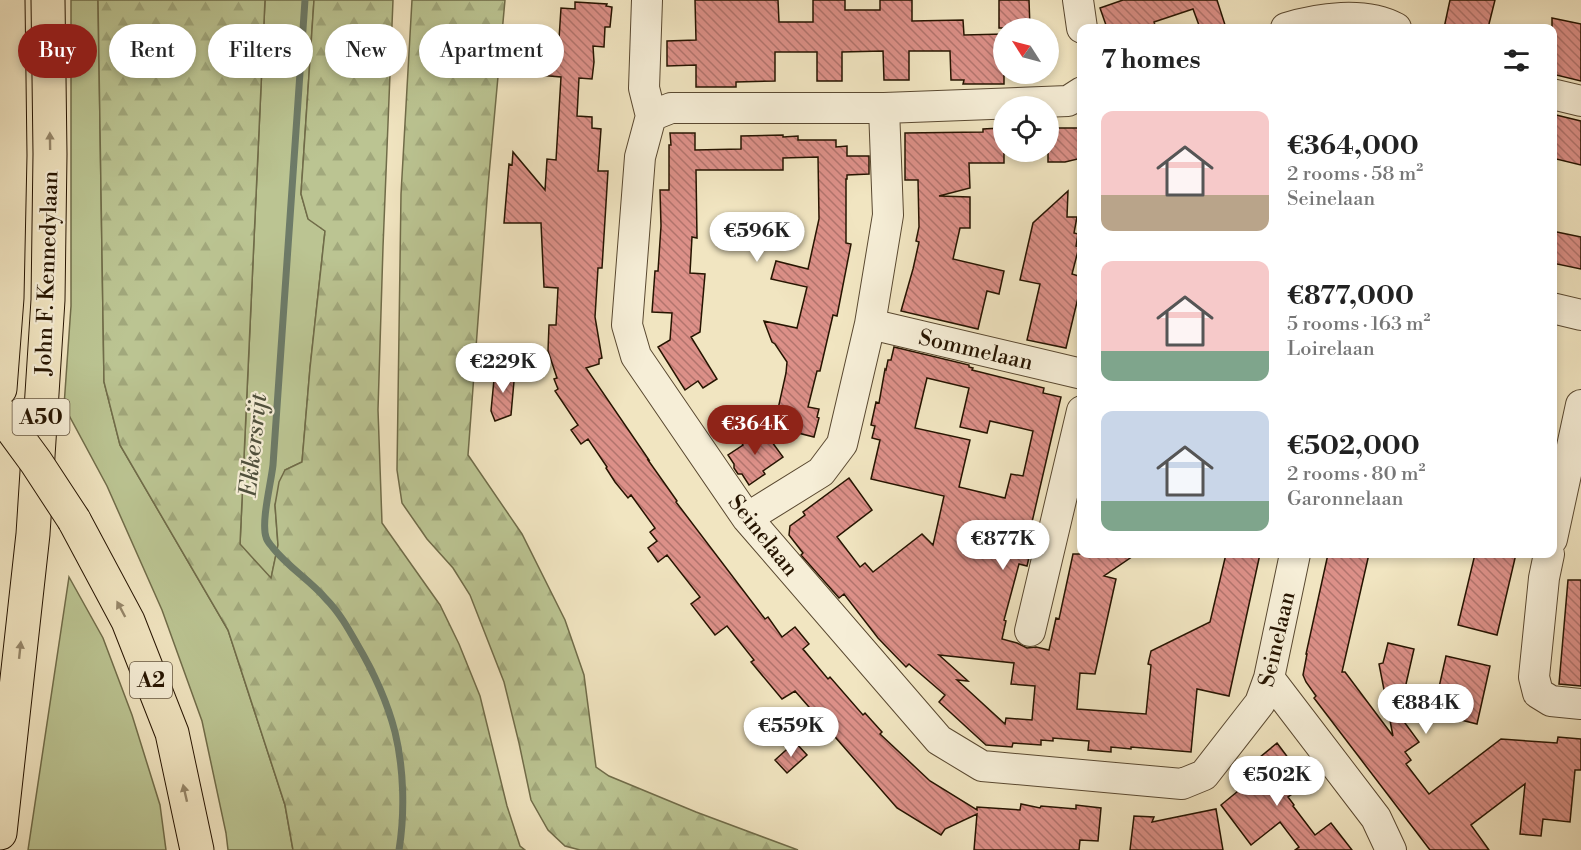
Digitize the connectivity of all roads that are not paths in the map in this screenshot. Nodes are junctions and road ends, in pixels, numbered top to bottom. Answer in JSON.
{"nodes":[{"id":1,"x":8,"y":0,"type":"edge"},
{"id":2,"x":48,"y":0,"type":"edge"},
{"id":3,"x":647,"y":0,"type":"edge"},
{"id":4,"x":1078,"y":0,"type":"edge"},
{"id":5,"x":1081,"y":24,"type":"edge"},
{"id":6,"x":1300,"y":24,"type":"edge"},
{"id":7,"x":1388,"y":24,"type":"edge"},
{"id":8,"x":1077,"y":95,"type":"edge"},
{"id":9,"x":1557,"y":95,"type":"edge"},
{"id":10,"x":1581,"y":101,"type":"edge"},
{"id":11,"x":884,"y":108,"type":"junction"},
{"id":12,"x":651,"y":116,"type":"junction"},
{"id":13,"x":1557,"y":309,"type":"edge"},
{"id":14,"x":1581,"y":315,"type":"edge"},
{"id":15,"x":870,"y":324,"type":"junction"},
{"id":16,"x":1077,"y":373,"type":"edge"},
{"id":17,"x":0,"y":389,"type":"edge"},
{"id":18,"x":1581,"y":405,"type":"edge"},
{"id":19,"x":0,"y":413,"type":"edge"},
{"id":20,"x":1076,"y":459,"type":"edge"},
{"id":21,"x":1557,"y":516,"type":"edge"},
{"id":22,"x":747,"y":518,"type":"junction"},
{"id":23,"x":1294,"y":558,"type":"edge"},
{"id":24,"x":1548,"y":558,"type":"edge"},
{"id":25,"x":1030,"y":631,"type":"dead end"},
{"id":26,"x":1269,"y":678,"type":"junction"},
{"id":27,"x":1581,"y":704,"type":"edge"},
{"id":28,"x":0,"y":833,"type":"edge"},
{"id":29,"x":197,"y":850,"type":"edge"},
{"id":30,"x":1391,"y":850,"type":"edge"}],
"edges":[{"from":1,"to":17,"type":"highway","name":"John F. Kennedylaan","number":"A50"},
{"from":28,"to":2,"type":"highway","name":"John F. Kennedylaan","number":"A50","one_way":true},
{"from":3,"to":12,"type":"street"},
{"from":4,"to":5,"type":"street"},
{"from":6,"to":7,"type":"street"},
{"from":8,"to":11,"type":"street"},
{"from":9,"to":10,"type":"street"},
{"from":11,"to":12,"type":"street"},
{"from":11,"to":15,"type":"street"},
{"from":12,"to":22,"type":"street","name":"Seinelaan"},
{"from":13,"to":14,"type":"street"},
{"from":15,"to":16,"type":"street","name":"Sommelaan"},
{"from":15,"to":22,"type":"street"},
{"from":18,"to":21,"type":"street"},
{"from":29,"to":19,"type":"highway","number":"A2","one_way":true,"bridge":true},
{"from":20,"to":25,"type":"street"},
{"from":22,"to":26,"type":"street","name":"Seinelaan"},
{"from":23,"to":26,"type":"street","name":"Seinelaan"},
{"from":24,"to":27,"type":"street"},
{"from":26,"to":30,"type":"street"}]}
